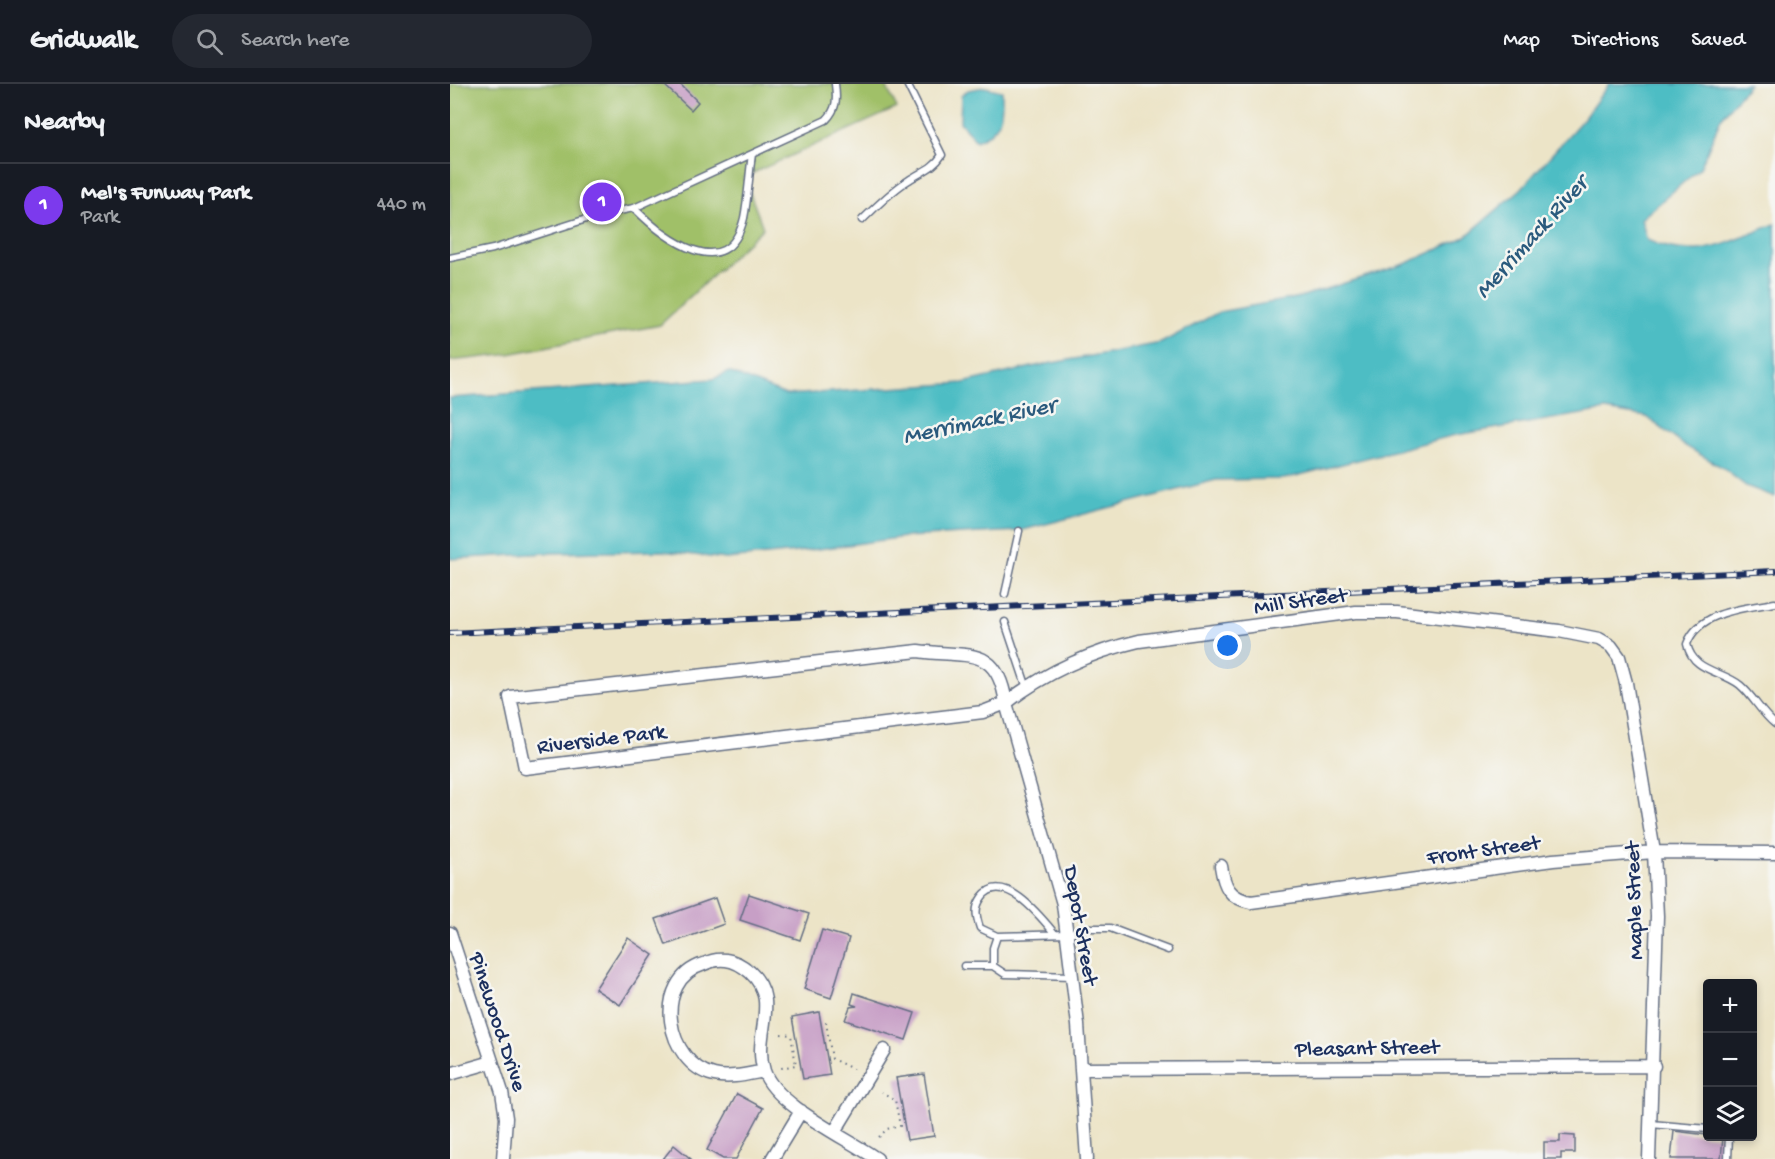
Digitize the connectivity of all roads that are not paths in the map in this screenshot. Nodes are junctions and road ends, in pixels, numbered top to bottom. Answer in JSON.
{"nodes":[{"id":1,"x":834,"y":84,"type":"edge"},
{"id":2,"x":907,"y":84,"type":"edge"},
{"id":3,"x":752,"y":154,"type":"junction"},
{"id":4,"x":634,"y":208,"type":"junction"},
{"id":5,"x":862,"y":220,"type":"dead end"},
{"id":6,"x":450,"y":258,"type":"edge"},
{"id":7,"x":1019,"y":531,"type":"dead end"},
{"id":8,"x":1005,"y":594,"type":"dead end"},
{"id":9,"x":1775,"y":603,"type":"edge"},
{"id":10,"x":1005,"y":622,"type":"dead end"},
{"id":11,"x":1611,"y":646,"type":"joint"},
{"id":12,"x":1027,"y":688,"type":"junction"},
{"id":13,"x":1006,"y":703,"type":"junction"},
{"id":14,"x":1775,"y":724,"type":"edge"},
{"id":15,"x":1653,"y":852,"type":"junction"},
{"id":16,"x":1775,"y":853,"type":"edge"},
{"id":17,"x":1221,"y":866,"type":"dead end"},
{"id":18,"x":450,"y":933,"type":"edge"},
{"id":19,"x":1061,"y":934,"type":"junction"},
{"id":20,"x":997,"y":936,"type":"junction"},
{"id":21,"x":1167,"y":951,"type":"dead end"},
{"id":22,"x":964,"y":966,"type":"dead end"},
{"id":23,"x":993,"y":966,"type":"junction"},
{"id":24,"x":1071,"y":976,"type":"junction"},
{"id":25,"x":884,"y":1050,"type":"dead end"},
{"id":26,"x":492,"y":1062,"type":"junction"},
{"id":27,"x":1654,"y":1066,"type":"junction"},
{"id":28,"x":1082,"y":1069,"type":"junction"},
{"id":29,"x":764,"y":1071,"type":"junction"},
{"id":30,"x":450,"y":1074,"type":"edge"},
{"id":31,"x":801,"y":1111,"type":"junction"},
{"id":32,"x":1651,"y":1125,"type":"junction"},
{"id":33,"x":1703,"y":1129,"type":"edge"},
{"id":34,"x":835,"y":1131,"type":"junction"},
{"id":35,"x":1729,"y":1141,"type":"edge"},
{"id":36,"x":503,"y":1159,"type":"edge"},
{"id":37,"x":772,"y":1159,"type":"edge"},
{"id":38,"x":877,"y":1159,"type":"edge"},
{"id":39,"x":1087,"y":1159,"type":"edge"},
{"id":40,"x":1649,"y":1159,"type":"edge"},
{"id":41,"x":1728,"y":1159,"type":"edge"}],
"edges":[{"from":1,"to":3,"type":"lane"},
{"from":2,"to":5,"type":"lane"},
{"from":3,"to":4,"type":"lane"},
{"from":3,"to":4,"type":"lane"},
{"from":4,"to":6,"type":"lane"},
{"from":7,"to":8,"type":"lane"},
{"from":9,"to":14,"type":"lane"},
{"from":10,"to":12,"type":"lane"},
{"from":11,"to":12,"type":"street","name":"Mill Street"},
{"from":11,"to":15,"type":"street","name":"Maple Street"},
{"from":12,"to":13,"type":"street","name":"Mill Street"},
{"from":13,"to":13,"type":"street","name":"Riverside Park"},
{"from":13,"to":19,"type":"street","name":"Depot Street"},
{"from":15,"to":16,"type":"street","name":"Front Street"},
{"from":15,"to":17,"type":"street","name":"Front Street"},
{"from":15,"to":27,"type":"street","name":"Maple Street"},
{"from":18,"to":26,"type":"street","name":"Pinewood Drive"},
{"from":19,"to":20,"type":"lane"},
{"from":19,"to":20,"type":"lane"},
{"from":19,"to":21,"type":"lane"},
{"from":19,"to":24,"type":"street","name":"Depot Street"},
{"from":20,"to":23,"type":"lane"},
{"from":22,"to":23,"type":"lane"},
{"from":23,"to":24,"type":"lane"},
{"from":24,"to":28,"type":"street","name":"Depot Street"},
{"from":25,"to":34,"type":"street"},
{"from":26,"to":30,"type":"street"},
{"from":26,"to":36,"type":"street","name":"Pinewood Drive"},
{"from":27,"to":28,"type":"street","name":"Pleasant Street"},
{"from":27,"to":32,"type":"street","name":"Maple Street"},
{"from":28,"to":39,"type":"street","name":"Depot Street"},
{"from":29,"to":29,"type":"street"},
{"from":29,"to":31,"type":"street"},
{"from":31,"to":34,"type":"street"},
{"from":31,"to":37,"type":"street"},
{"from":32,"to":33,"type":"lane"},
{"from":32,"to":40,"type":"street","name":"Maple Street"},
{"from":34,"to":38,"type":"street"},
{"from":35,"to":41,"type":"lane"}]}
